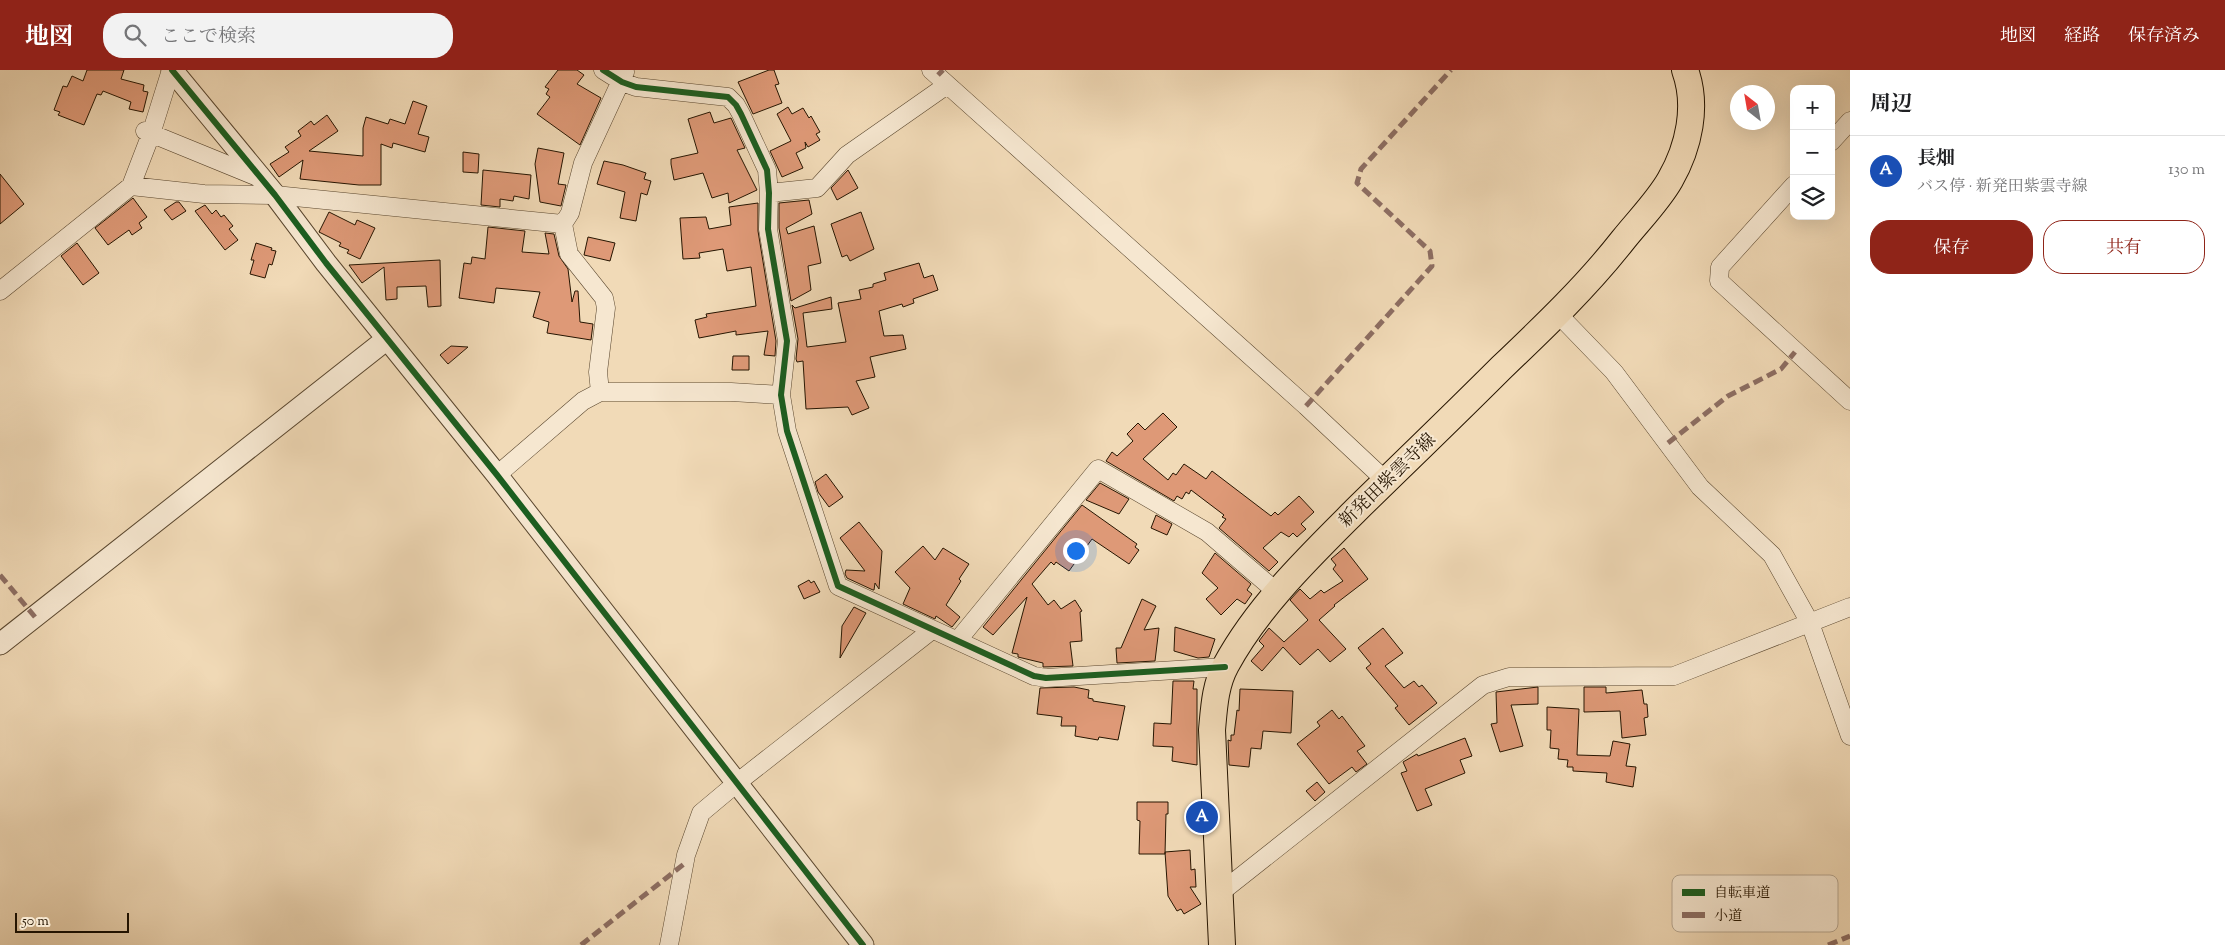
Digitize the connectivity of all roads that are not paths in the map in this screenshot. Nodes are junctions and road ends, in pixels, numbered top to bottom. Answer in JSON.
{"nodes":[{"id":1,"x":171,"y":70,"type":"edge"},
{"id":2,"x":603,"y":70,"type":"edge"},
{"id":3,"x":931,"y":70,"type":"edge"},
{"id":4,"x":1685,"y":70,"type":"edge"},
{"id":5,"x":624,"y":76,"type":"edge"},
{"id":6,"x":947,"y":85,"type":"junction"},
{"id":7,"x":1850,"y":121,"type":"edge"},
{"id":8,"x":148,"y":133,"type":"junction"},
{"id":9,"x":1835,"y":138,"type":"edge"},
{"id":10,"x":260,"y":178,"type":"junction"},
{"id":11,"x":131,"y":186,"type":"junction"},
{"id":12,"x":1790,"y":188,"type":"edge"},
{"id":13,"x":769,"y":193,"type":"junction"},
{"id":14,"x":274,"y":196,"type":"junction"},
{"id":15,"x":563,"y":224,"type":"junction"},
{"id":16,"x":0,"y":291,"type":"edge"},
{"id":17,"x":1558,"y":314,"type":"junction"},
{"id":18,"x":387,"y":339,"type":"junction"},
{"id":19,"x":600,"y":392,"type":"junction"},
{"id":20,"x":780,"y":394,"type":"junction"},
{"id":21,"x":1850,"y":401,"type":"edge"},
{"id":22,"x":497,"y":475,"type":"junction"},
{"id":23,"x":1386,"y":481,"type":"junction"},
{"id":24,"x":1278,"y":592,"type":"junction"},
{"id":25,"x":1850,"y":607,"type":"edge"},
{"id":26,"x":1810,"y":624,"type":"junction"},
{"id":27,"x":932,"y":630,"type":"junction"},
{"id":28,"x":958,"y":640,"type":"junction"},
{"id":29,"x":0,"y":644,"type":"edge"},
{"id":30,"x":1225,"y":667,"type":"junction"},
{"id":31,"x":1850,"y":736,"type":"edge"},
{"id":32,"x":738,"y":782,"type":"junction"},
{"id":33,"x":1220,"y":893,"type":"junction"},
{"id":34,"x":669,"y":945,"type":"edge"},
{"id":35,"x":863,"y":945,"type":"edge"},
{"id":36,"x":1222,"y":945,"type":"edge"}],
"edges":[{"from":1,"to":8,"type":"street"},
{"from":1,"to":10,"type":"street"},
{"from":2,"to":5,"type":"street"},
{"from":3,"to":6,"type":"street"},
{"from":4,"to":17,"type":"main road","name":"新発田紫雲寺線"},
{"from":5,"to":13,"type":"street"},
{"from":5,"to":15,"type":"street"},
{"from":6,"to":13,"type":"street"},
{"from":6,"to":23,"type":"street"},
{"from":7,"to":9,"type":"street"},
{"from":8,"to":10,"type":"street"},
{"from":8,"to":11,"type":"street"},
{"from":10,"to":14,"type":"street"},
{"from":11,"to":14,"type":"street"},
{"from":11,"to":16,"type":"street"},
{"from":12,"to":21,"type":"street"},
{"from":13,"to":20,"type":"street"},
{"from":14,"to":15,"type":"street"},
{"from":14,"to":18,"type":"street"},
{"from":15,"to":19,"type":"street"},
{"from":17,"to":23,"type":"main road","name":"新発田紫雲寺線"},
{"from":17,"to":26,"type":"street"},
{"from":18,"to":22,"type":"street"},
{"from":18,"to":29,"type":"street"},
{"from":19,"to":20,"type":"street"},
{"from":19,"to":22,"type":"street"},
{"from":20,"to":27,"type":"street"},
{"from":22,"to":32,"type":"street"},
{"from":23,"to":24,"type":"main road","name":"新発田紫雲寺線"},
{"from":24,"to":28,"type":"street"},
{"from":24,"to":30,"type":"main road","name":"新発田紫雲寺線"},
{"from":25,"to":26,"type":"street"},
{"from":26,"to":31,"type":"street"},
{"from":26,"to":33,"type":"street"},
{"from":27,"to":28,"type":"street"},
{"from":27,"to":32,"type":"street"},
{"from":28,"to":30,"type":"street"},
{"from":30,"to":33,"type":"main road","name":"新発田紫雲寺線"},
{"from":32,"to":34,"type":"street"},
{"from":32,"to":35,"type":"street"},
{"from":33,"to":36,"type":"main road","name":"新発田紫雲寺線"}]}
